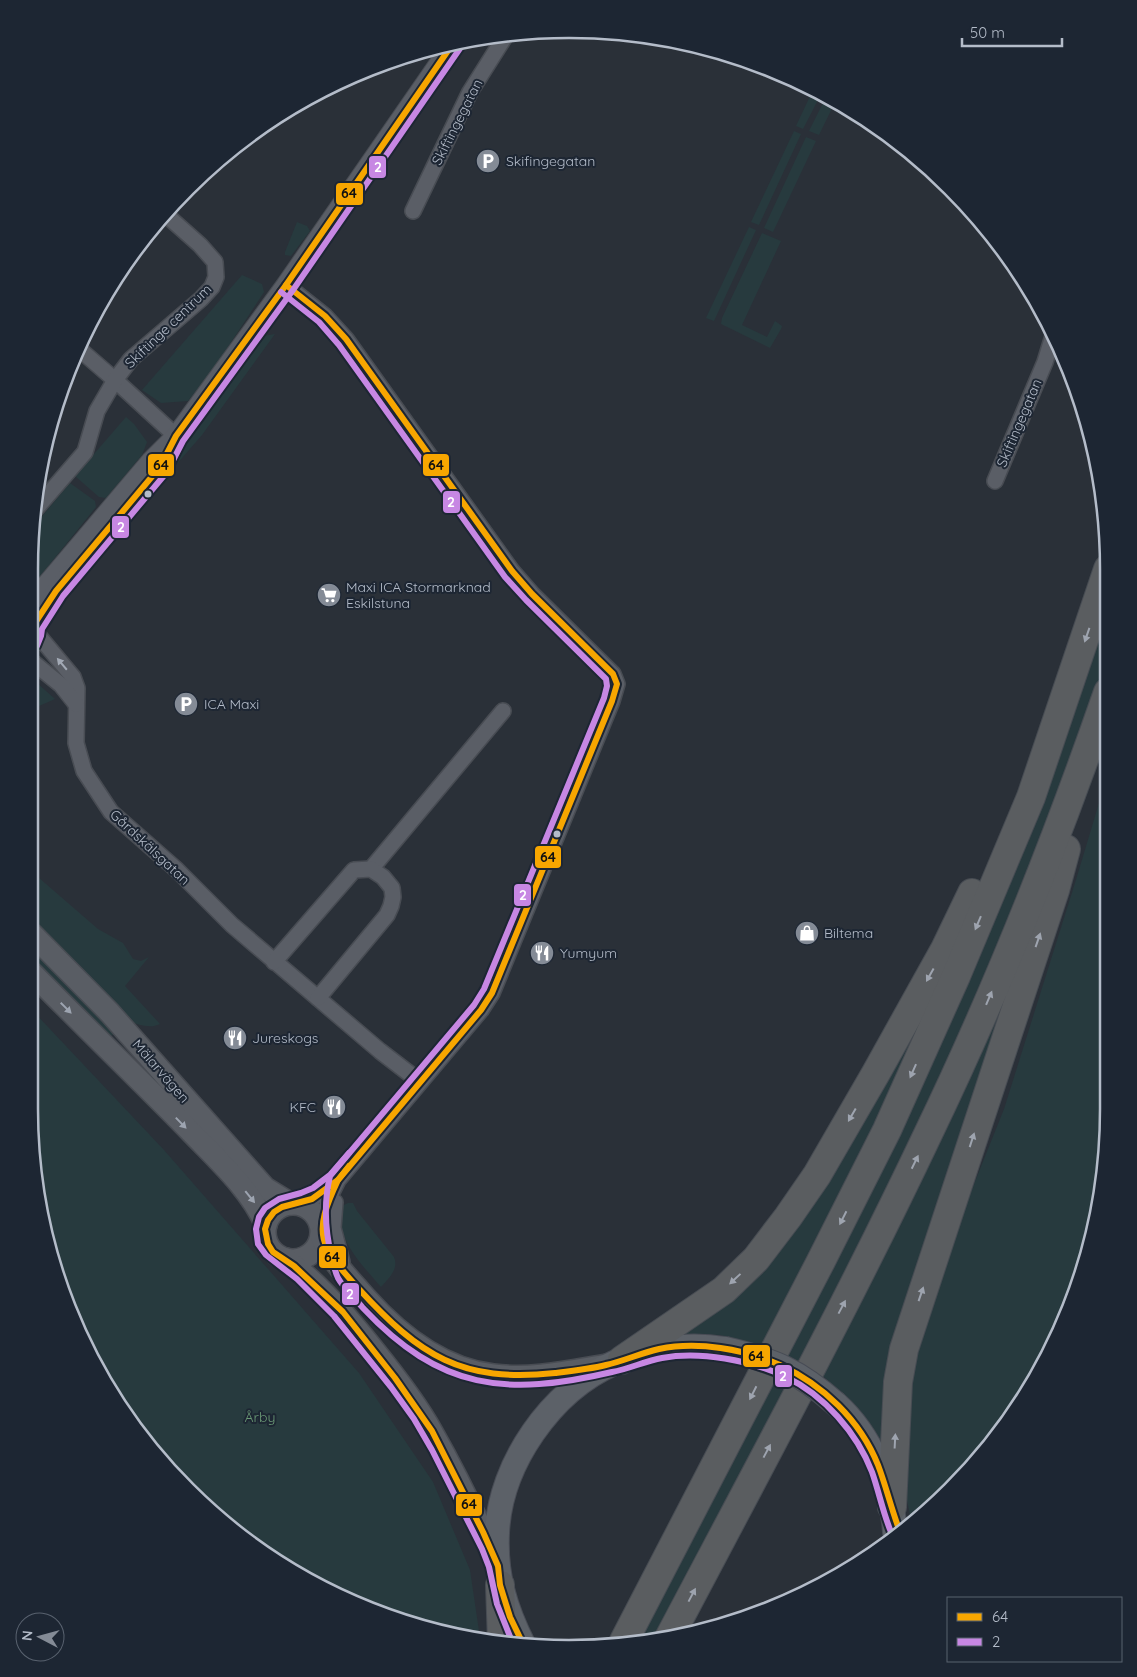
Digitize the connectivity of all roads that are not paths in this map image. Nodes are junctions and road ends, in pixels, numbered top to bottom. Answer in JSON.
{"nodes":[{"id":1,"x":502,"y":42,"type":"edge"},
{"id":2,"x":447,"y":52,"type":"edge"},
{"id":3,"x":414,"y":211,"type":"dead end"},
{"id":4,"x":169,"y":218,"type":"edge"},
{"id":5,"x":286,"y":285,"type":"junction"},
{"id":6,"x":1050,"y":345,"type":"edge"},
{"id":7,"x":84,"y":353,"type":"edge"},
{"id":8,"x":115,"y":380,"type":"junction"},
{"id":9,"x":176,"y":436,"type":"junction"},
{"id":10,"x":995,"y":481,"type":"dead end"},
{"id":11,"x":42,"y":502,"type":"edge"},
{"id":12,"x":38,"y":591,"type":"edge"},
{"id":13,"x":1100,"y":593,"type":"edge"},
{"id":14,"x":38,"y":618,"type":"edge"},
{"id":15,"x":38,"y":637,"type":"edge"},
{"id":16,"x":38,"y":666,"type":"edge"},
{"id":17,"x":76,"y":704,"type":"junction"},
{"id":18,"x":503,"y":711,"type":"dead end"},
{"id":19,"x":1100,"y":716,"type":"edge"},
{"id":20,"x":1091,"y":743,"type":"junction"},
{"id":21,"x":1032,"y":797,"type":"junction"},
{"id":22,"x":371,"y":869,"type":"junction"},
{"id":23,"x":38,"y":940,"type":"edge"},
{"id":24,"x":274,"y":962,"type":"junction"},
{"id":25,"x":38,"y":980,"type":"edge"},
{"id":26,"x":318,"y":998,"type":"junction"},
{"id":27,"x":419,"y":1082,"type":"junction"},
{"id":28,"x":338,"y":1180,"type":"junction"},
{"id":29,"x":294,"y":1204,"type":"junction"},
{"id":30,"x":266,"y":1225,"type":"junction"},
{"id":31,"x":321,"y":1230,"type":"junction"},
{"id":32,"x":286,"y":1259,"type":"junction"},
{"id":33,"x":345,"y":1274,"type":"junction"},
{"id":34,"x":617,"y":1362,"type":"junction"},
{"id":35,"x":895,"y":1522,"type":"edge"},
{"id":36,"x":499,"y":1576,"type":"junction"},
{"id":37,"x":674,"y":1629,"type":"edge"},
{"id":38,"x":502,"y":1635,"type":"edge"},
{"id":39,"x":627,"y":1636,"type":"edge"},
{"id":40,"x":520,"y":1637,"type":"edge"}],
"edges":[{"from":1,"to":3,"type":"street","name":"Skiftingegatan"},
{"from":2,"to":5,"type":"street"},
{"from":4,"to":8,"type":"street","name":"Skiftinge centrum"},
{"from":5,"to":9,"type":"street"},
{"from":5,"to":27,"type":"street"},
{"from":6,"to":10,"type":"street","name":"Skiftingegatan"},
{"from":7,"to":8,"type":"street","name":"Skiftinge centrum"},
{"from":8,"to":9,"type":"street"},
{"from":8,"to":11,"type":"street"},
{"from":9,"to":12,"type":"street"},
{"from":9,"to":14,"type":"street"},
{"from":13,"to":21,"type":"highway","one_way":true},
{"from":17,"to":15,"type":"street","name":"Gårdskälsgatan","one_way":true},
{"from":16,"to":17,"type":"street"},
{"from":17,"to":24,"type":"street","name":"Gårdskälsgatan"},
{"from":18,"to":22,"type":"street"},
{"from":19,"to":20,"type":"highway"},
{"from":35,"to":20,"type":"highway","one_way":true},
{"from":37,"to":20,"type":"highway","one_way":true},
{"from":21,"to":34,"type":"highway","one_way":true},
{"from":21,"to":39,"type":"highway","one_way":true},
{"from":22,"to":24,"type":"street"},
{"from":22,"to":26,"type":"street"},
{"from":23,"to":29,"type":"main road","name":"Mälarvägen"},
{"from":24,"to":26,"type":"street","name":"Gårdskälsgatan"},
{"from":25,"to":30,"type":"main road","name":"Mälarvägen","one_way":true},
{"from":26,"to":27,"type":"street","name":"Gårdskälsgatan"},
{"from":27,"to":28,"type":"street"},
{"from":28,"to":29,"type":"street"},
{"from":28,"to":31,"type":"street"},
{"from":28,"to":33,"type":"street"},
{"from":29,"to":30,"type":"main road"},
{"from":29,"to":31,"type":"main road"},
{"from":30,"to":32,"type":"main road"},
{"from":31,"to":32,"type":"main road"},
{"from":31,"to":33,"type":"main road"},
{"from":32,"to":36,"type":"main road"},
{"from":33,"to":34,"type":"main road"},
{"from":34,"to":35,"type":"main road","bridge":true},
{"from":34,"to":36,"type":"main road"},
{"from":36,"to":38,"type":"highway"},
{"from":36,"to":40,"type":"main road"}]}
